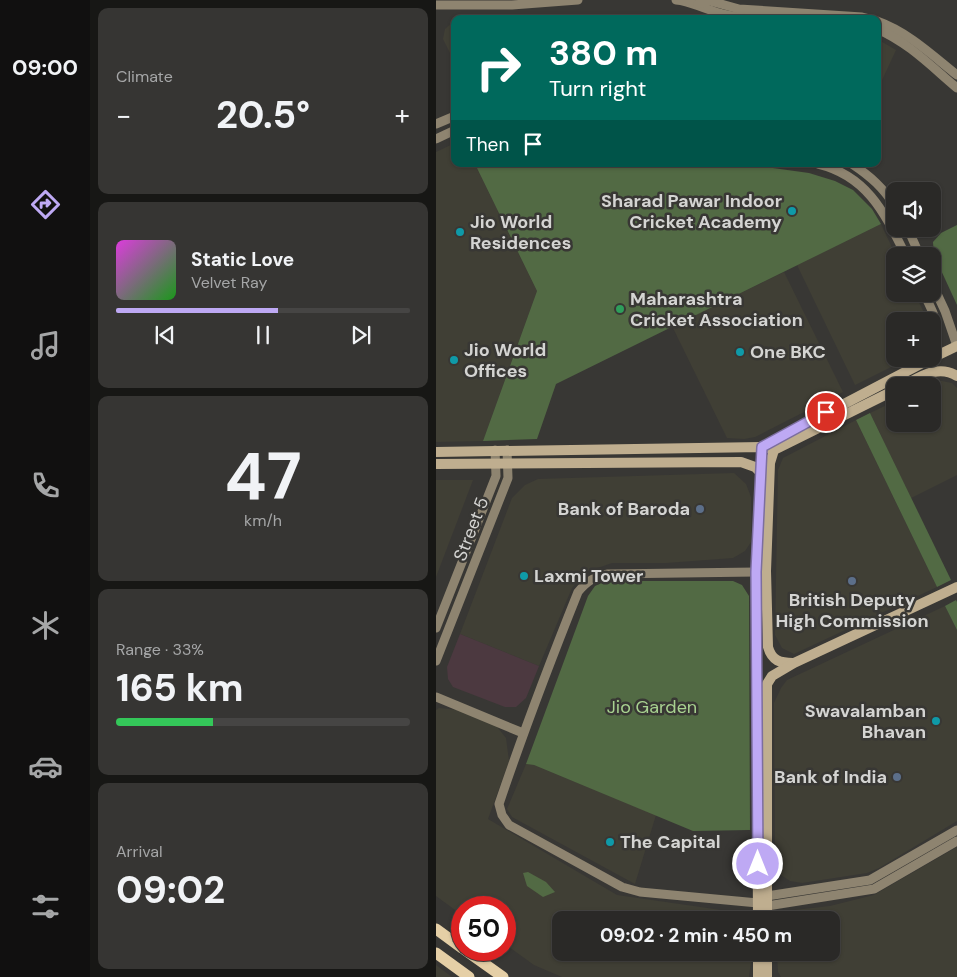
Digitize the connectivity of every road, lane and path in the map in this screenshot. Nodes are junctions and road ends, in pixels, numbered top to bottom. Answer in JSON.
{"nodes":[{"id":1,"x":578,"y":0,"type":"edge"},
{"id":2,"x":676,"y":0,"type":"edge"},
{"id":3,"x":723,"y":4,"type":"junction"},
{"id":4,"x":436,"y":5,"type":"edge"},
{"id":5,"x":709,"y":10,"type":"edge"},
{"id":6,"x":721,"y":15,"type":"edge"},
{"id":7,"x":831,"y":15,"type":"edge"},
{"id":8,"x":881,"y":22,"type":"edge"},
{"id":9,"x":881,"y":31,"type":"edge"},
{"id":10,"x":957,"y":75,"type":"edge"},
{"id":11,"x":957,"y":88,"type":"edge"},
{"id":12,"x":451,"y":118,"type":"edge"},
{"id":13,"x":436,"y":124,"type":"edge"},
{"id":14,"x":451,"y":132,"type":"edge"},
{"id":15,"x":436,"y":139,"type":"edge"},
{"id":16,"x":826,"y":167,"type":"edge"},
{"id":17,"x":857,"y":167,"type":"edge"},
{"id":18,"x":886,"y":193,"type":"edge"},
{"id":19,"x":901,"y":247,"type":"edge"},
{"id":20,"x":941,"y":302,"type":"edge"},
{"id":21,"x":945,"y":311,"type":"junction"},
{"id":22,"x":957,"y":323,"type":"edge"},
{"id":23,"x":957,"y":346,"type":"edge"},
{"id":24,"x":941,"y":353,"type":"edge"},
{"id":25,"x":913,"y":367,"type":"edge"},
{"id":26,"x":957,"y":376,"type":"edge"},
{"id":27,"x":920,"y":377,"type":"edge"},
{"id":28,"x":886,"y":394,"type":"edge"},
{"id":29,"x":762,"y":447,"type":"junction"},
{"id":30,"x":495,"y":450,"type":"junction"},
{"id":31,"x":507,"y":450,"type":"junction"},
{"id":32,"x":774,"y":450,"type":"junction"},
{"id":33,"x":436,"y":452,"type":"edge"},
{"id":34,"x":496,"y":463,"type":"junction"},
{"id":35,"x":508,"y":463,"type":"junction"},
{"id":36,"x":436,"y":464,"type":"edge"},
{"id":37,"x":761,"y":473,"type":"junction"},
{"id":38,"x":756,"y":572,"type":"junction"},
{"id":39,"x":957,"y":587,"type":"edge"},
{"id":40,"x":436,"y":628,"type":"edge"},
{"id":41,"x":436,"y":660,"type":"edge"},
{"id":42,"x":794,"y":663,"type":"junction"},
{"id":43,"x":436,"y":697,"type":"edge"},
{"id":44,"x":523,"y":733,"type":"junction"},
{"id":45,"x":957,"y":830,"type":"edge"},
{"id":46,"x":957,"y":842,"type":"edge"},
{"id":47,"x":764,"y":902,"type":"junction"},
{"id":48,"x":761,"y":911,"type":"edge"},
{"id":49,"x":766,"y":911,"type":"edge"},
{"id":50,"x":436,"y":929,"type":"edge"},
{"id":51,"x":451,"y":940,"type":"edge"},
{"id":52,"x":436,"y":954,"type":"edge"},
{"id":53,"x":481,"y":961,"type":"edge"},
{"id":54,"x":758,"y":961,"type":"edge"},
{"id":55,"x":767,"y":961,"type":"edge"},
{"id":56,"x":468,"y":977,"type":"edge"},
{"id":57,"x":503,"y":977,"type":"edge"},
{"id":58,"x":758,"y":977,"type":"edge"},
{"id":59,"x":767,"y":977,"type":"edge"}],
"edges":[{"from":1,"to":4,"type":"street"},
{"from":2,"to":5,"type":"street"},
{"from":3,"to":5,"type":"street"},
{"from":3,"to":6,"type":"street"},
{"from":3,"to":7,"type":"street"},
{"from":8,"to":10,"type":"street"},
{"from":9,"to":11,"type":"street"},
{"from":12,"to":13,"type":"street"},
{"from":14,"to":15,"type":"street"},
{"from":16,"to":19,"type":"street"},
{"from":17,"to":18,"type":"street"},
{"from":20,"to":21,"type":"street"},
{"from":21,"to":22,"type":"street"},
{"from":21,"to":23,"type":"street"},
{"from":23,"to":24,"type":"main road"},
{"from":25,"to":29,"type":"main road"},
{"from":26,"to":27,"type":"main road"},
{"from":28,"to":32,"type":"main road"},
{"from":29,"to":31,"type":"main road"},
{"from":29,"to":32,"type":"main road"},
{"from":29,"to":37,"type":"main road"},
{"from":30,"to":31,"type":"main road"},
{"from":30,"to":33,"type":"main road"},
{"from":30,"to":34,"type":"street","name":"Street 5"},
{"from":31,"to":35,"type":"street","name":"Street 5"},
{"from":32,"to":42,"type":"main road"},
{"from":34,"to":35,"type":"main road"},
{"from":34,"to":36,"type":"main road"},
{"from":34,"to":40,"type":"street","name":"Street 5"},
{"from":35,"to":37,"type":"main road"},
{"from":35,"to":41,"type":"street","name":"Street 5"},
{"from":37,"to":38,"type":"main road"},
{"from":38,"to":44,"type":"street"},
{"from":38,"to":47,"type":"main road"},
{"from":39,"to":42,"type":"main road"},
{"from":42,"to":47,"type":"main road"},
{"from":43,"to":44,"type":"street"},
{"from":44,"to":47,"type":"street"},
{"from":45,"to":47,"type":"street"},
{"from":46,"to":47,"type":"street"},
{"from":47,"to":48,"type":"main road"},
{"from":47,"to":49,"type":"main road"},
{"from":50,"to":51,"type":"main road"},
{"from":52,"to":56,"type":"main road"},
{"from":53,"to":57,"type":"main road"},
{"from":54,"to":58,"type":"main road"},
{"from":55,"to":59,"type":"main road"}]}
